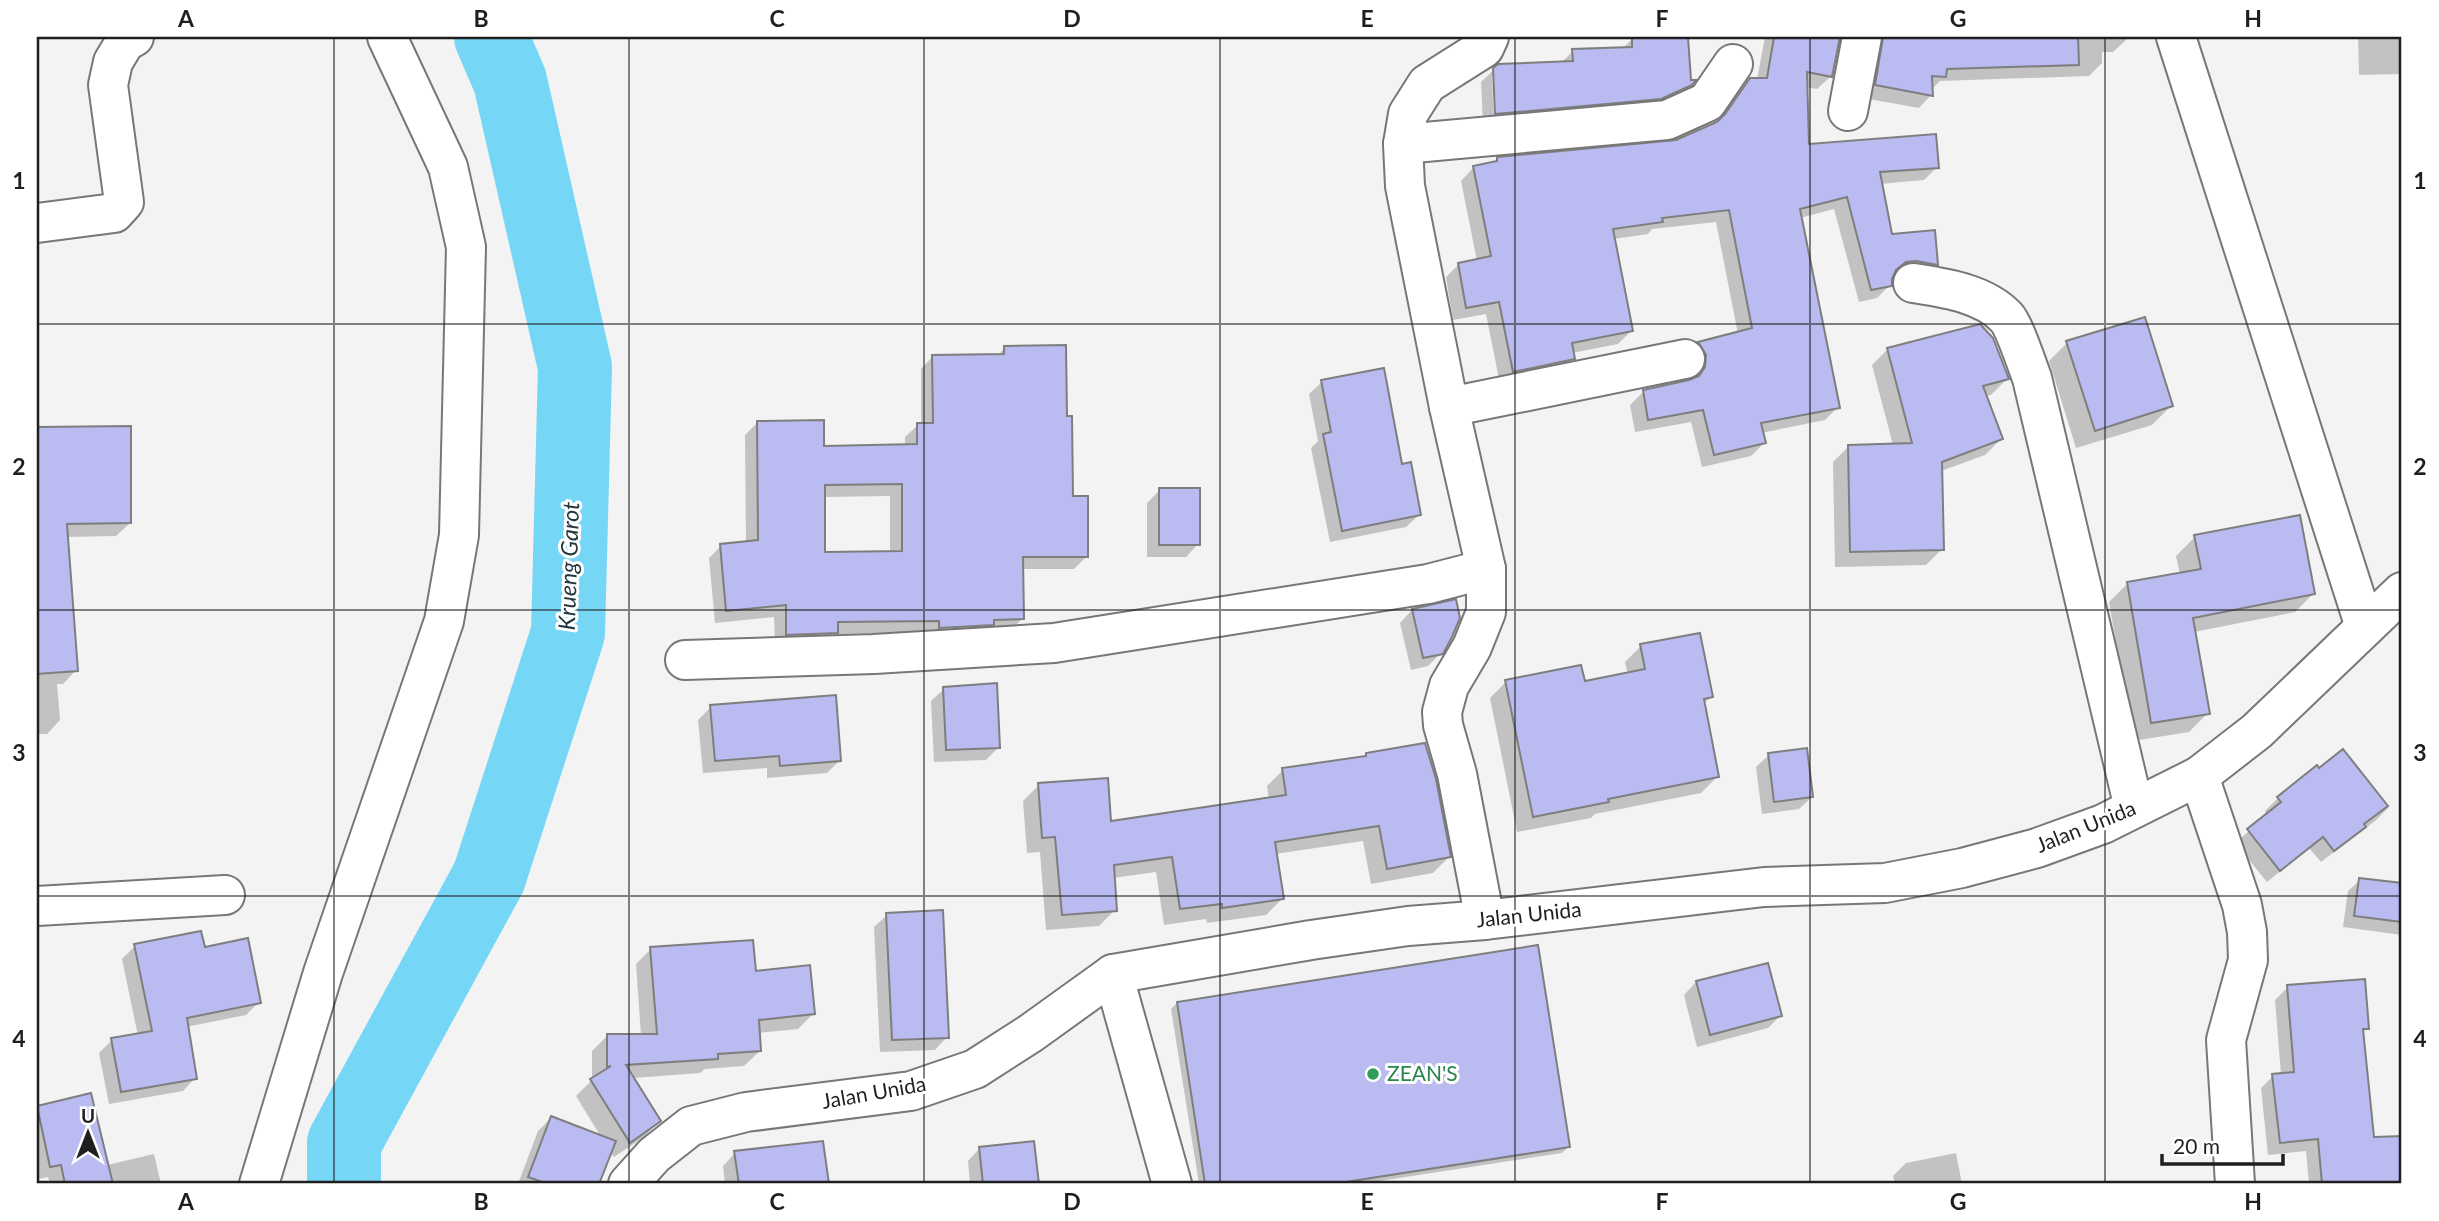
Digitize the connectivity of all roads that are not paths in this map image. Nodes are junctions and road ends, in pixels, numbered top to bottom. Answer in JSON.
{"nodes":[{"id":1,"x":134,"y":37,"type":"edge"},
{"id":2,"x":387,"y":37,"type":"edge"},
{"id":3,"x":1489,"y":37,"type":"edge"},
{"id":4,"x":1862,"y":37,"type":"edge"},
{"id":5,"x":2176,"y":37,"type":"edge"},
{"id":6,"x":1733,"y":64,"type":"dead end"},
{"id":7,"x":1848,"y":111,"type":"dead end"},
{"id":8,"x":1404,"y":144,"type":"junction"},
{"id":9,"x":37,"y":223,"type":"edge"},
{"id":10,"x":1913,"y":284,"type":"dead end"},
{"id":11,"x":1685,"y":359,"type":"dead end"},
{"id":12,"x":1449,"y":407,"type":"junction"},
{"id":13,"x":1486,"y":569,"type":"junction"},
{"id":14,"x":2402,"y":592,"type":"edge"},
{"id":15,"x":2365,"y":627,"type":"junction"},
{"id":16,"x":685,"y":660,"type":"dead end"},
{"id":17,"x":2199,"y":776,"type":"junction"},
{"id":18,"x":2134,"y":808,"type":"junction"},
{"id":19,"x":225,"y":895,"type":"dead end"},
{"id":20,"x":37,"y":906,"type":"edge"},
{"id":21,"x":1485,"y":920,"type":"junction"},
{"id":22,"x":1113,"y":974,"type":"junction"},
{"id":23,"x":259,"y":1184,"type":"edge"},
{"id":24,"x":628,"y":1184,"type":"edge"},
{"id":25,"x":1172,"y":1184,"type":"edge"},
{"id":26,"x":2235,"y":1184,"type":"edge"}],
"edges":[{"from":1,"to":9,"type":"street"},
{"from":2,"to":23,"type":"street"},
{"from":3,"to":8,"type":"street"},
{"from":4,"to":7,"type":"street"},
{"from":5,"to":15,"type":"street"},
{"from":6,"to":8,"type":"street"},
{"from":8,"to":12,"type":"street"},
{"from":10,"to":18,"type":"street"},
{"from":11,"to":12,"type":"street"},
{"from":12,"to":13,"type":"street"},
{"from":13,"to":16,"type":"street"},
{"from":13,"to":21,"type":"street"},
{"from":14,"to":15,"type":"street","name":"Jalan Unida"},
{"from":15,"to":17,"type":"street","name":"Jalan Unida"},
{"from":17,"to":18,"type":"street","name":"Jalan Unida"},
{"from":17,"to":26,"type":"street"},
{"from":18,"to":21,"type":"street","name":"Jalan Unida"},
{"from":19,"to":20,"type":"street"},
{"from":21,"to":22,"type":"street","name":"Jalan Unida"},
{"from":22,"to":24,"type":"street","name":"Jalan Unida"},
{"from":22,"to":25,"type":"street"}]}
